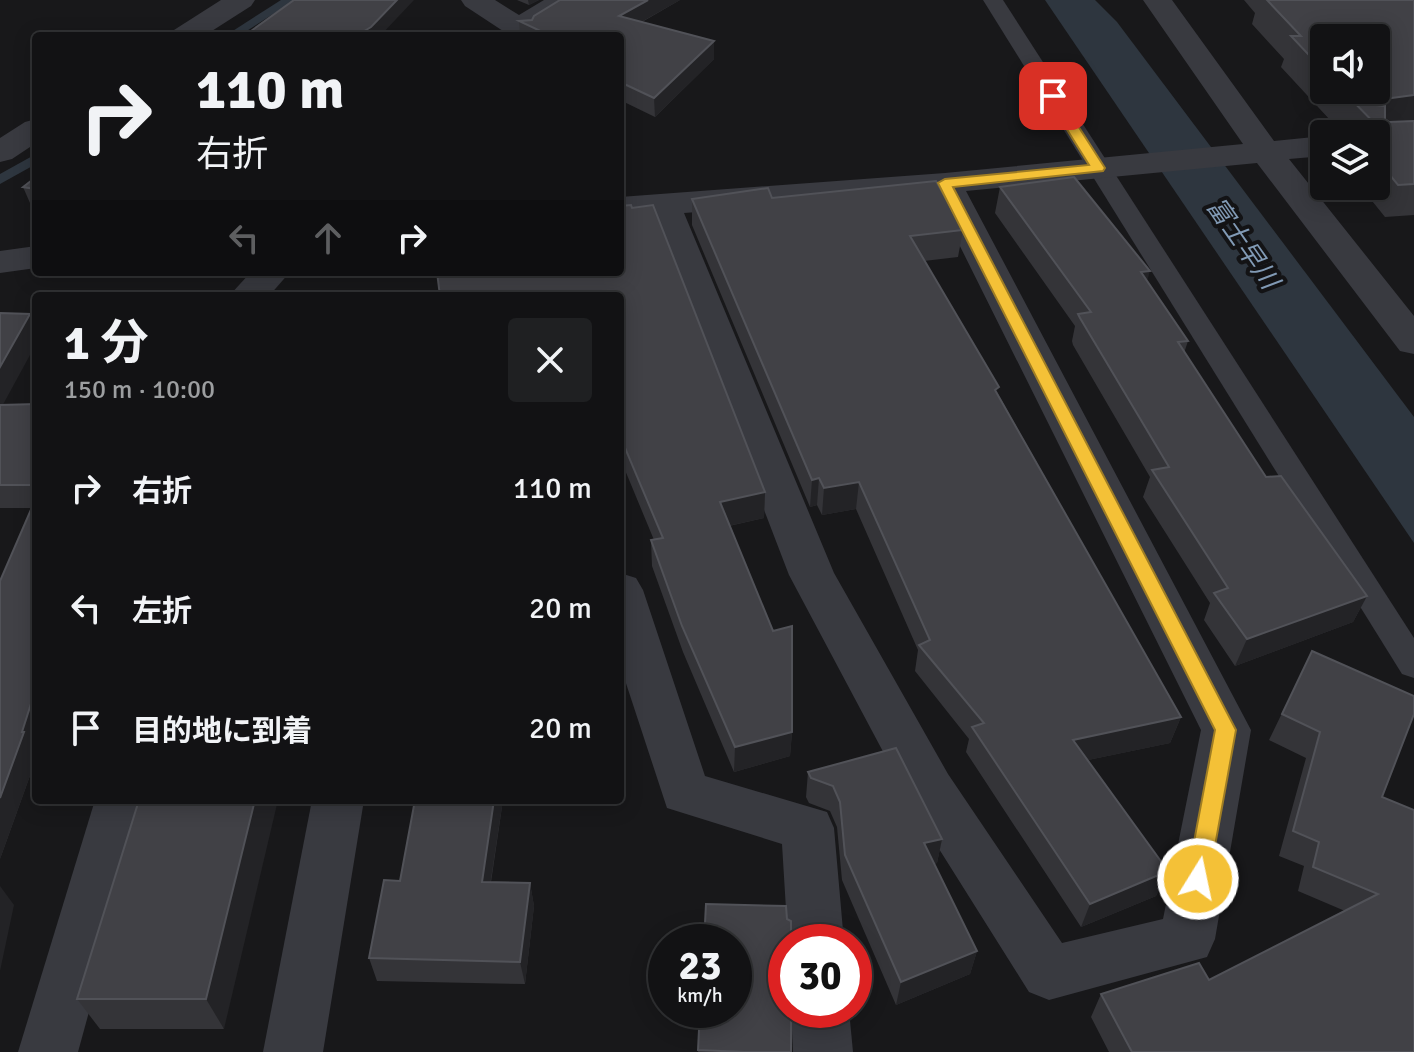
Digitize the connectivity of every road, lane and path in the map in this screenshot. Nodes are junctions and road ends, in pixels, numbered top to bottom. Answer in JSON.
{"nodes":[{"id":1,"x":241,"y":0,"type":"edge"},
{"id":2,"x":475,"y":0,"type":"edge"},
{"id":3,"x":564,"y":0,"type":"edge"},
{"id":4,"x":993,"y":0,"type":"edge"},
{"id":5,"x":1157,"y":0,"type":"edge"},
{"id":6,"x":190,"y":32,"type":"edge"},
{"id":7,"x":518,"y":32,"type":"edge"},
{"id":8,"x":32,"y":132,"type":"edge"},
{"id":9,"x":1310,"y":147,"type":"edge"},
{"id":10,"x":0,"y":152,"type":"edge"},
{"id":11,"x":1251,"y":152,"type":"junction"},
{"id":12,"x":1111,"y":167,"type":"junction"},
{"id":13,"x":945,"y":183,"type":"junction"},
{"id":14,"x":642,"y":206,"type":"edge"},
{"id":15,"x":32,"y":258,"type":"edge"},
{"id":16,"x":0,"y":262,"type":"edge"},
{"id":17,"x":268,"y":276,"type":"edge"},
{"id":18,"x":252,"y":292,"type":"edge"},
{"id":19,"x":1414,"y":342,"type":"edge"},
{"id":20,"x":624,"y":602,"type":"edge"},
{"id":21,"x":1414,"y":665,"type":"edge"},
{"id":22,"x":120,"y":804,"type":"edge"},
{"id":23,"x":337,"y":804,"type":"edge"},
{"id":24,"x":815,"y":924,"type":"edge"},
{"id":25,"x":821,"y":1028,"type":"edge"},
{"id":26,"x":48,"y":1052,"type":"edge"},
{"id":27,"x":293,"y":1052,"type":"edge"},
{"id":28,"x":823,"y":1052,"type":"edge"}],
"edges":[{"from":1,"to":6,"type":"street"},
{"from":2,"to":7,"type":"street"},
{"from":3,"to":7,"type":"street"},
{"from":4,"to":12,"type":"lane"},
{"from":5,"to":11,"type":"street"},
{"from":8,"to":10,"type":"street"},
{"from":9,"to":11,"type":"street"},
{"from":11,"to":12,"type":"street"},
{"from":11,"to":19,"type":"street"},
{"from":12,"to":13,"type":"street"},
{"from":12,"to":21,"type":"lane"},
{"from":13,"to":14,"type":"street"},
{"from":13,"to":14,"type":"street"},
{"from":15,"to":16,"type":"street"},
{"from":17,"to":18,"type":"street"},
{"from":20,"to":24,"type":"street"},
{"from":22,"to":26,"type":"street"},
{"from":23,"to":27,"type":"street"},
{"from":25,"to":28,"type":"street"}]}
